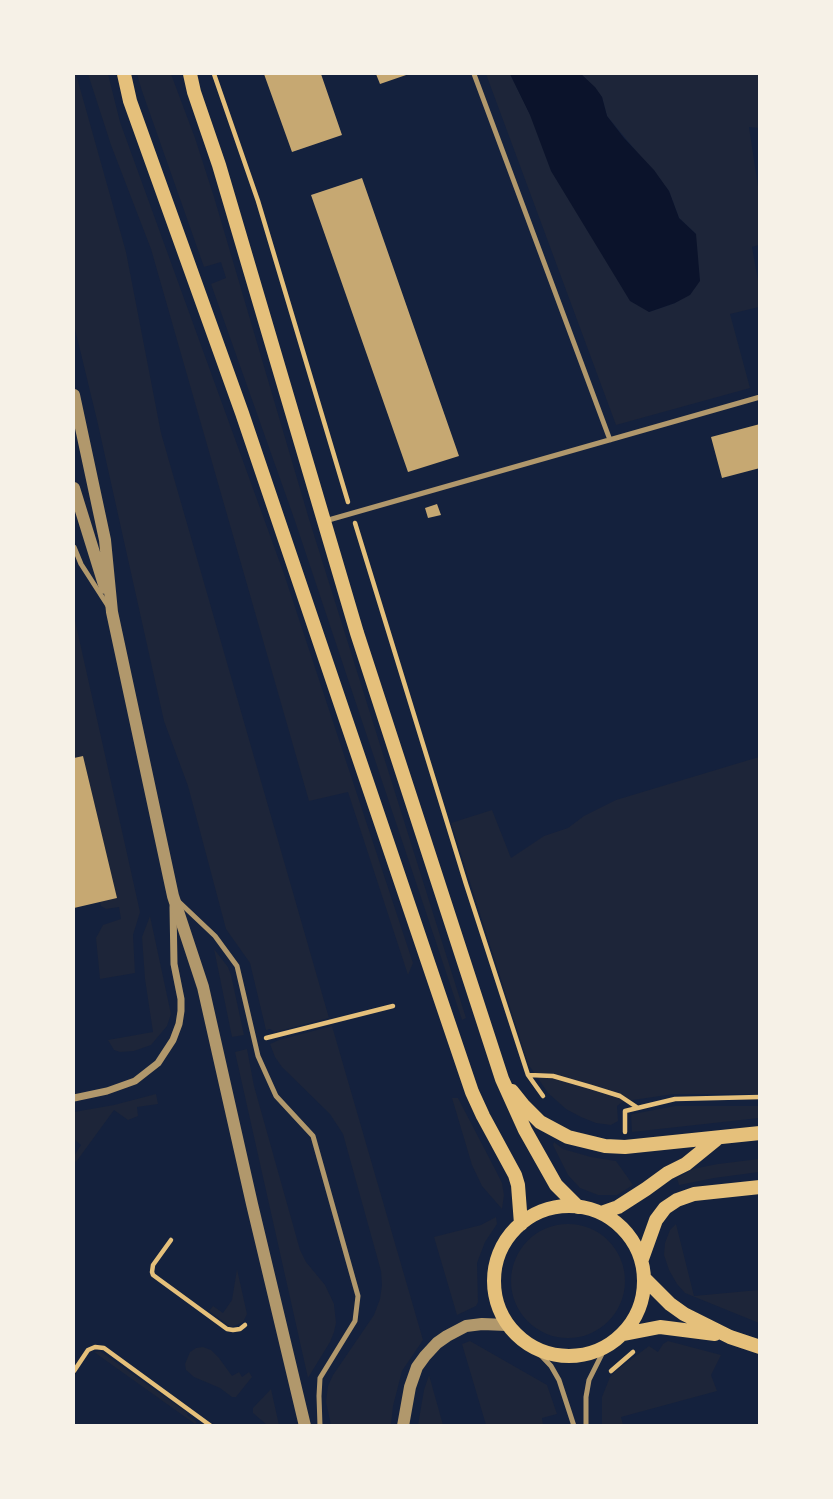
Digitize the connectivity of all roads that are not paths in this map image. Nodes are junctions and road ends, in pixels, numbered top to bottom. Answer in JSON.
{"nodes":[{"id":1,"x":124,"y":74,"type":"edge"},
{"id":2,"x":190,"y":74,"type":"edge"},
{"id":3,"x":474,"y":74,"type":"edge"},
{"id":4,"x":74,"y":395,"type":"edge"},
{"id":5,"x":760,"y":397,"type":"edge"},
{"id":6,"x":610,"y":440,"type":"junction"},
{"id":7,"x":74,"y":488,"type":"edge"},
{"id":8,"x":324,"y":522,"type":"junction"},
{"id":9,"x":74,"y":547,"type":"edge"},
{"id":10,"x":112,"y":612,"type":"junction"},
{"id":11,"x":173,"y":896,"type":"junction"},
{"id":12,"x":502,"y":1079,"type":"junction"},
{"id":13,"x":74,"y":1098,"type":"edge"},
{"id":14,"x":760,"y":1133,"type":"edge"},
{"id":15,"x":719,"y":1137,"type":"junction"},
{"id":16,"x":760,"y":1186,"type":"edge"},
{"id":17,"x":578,"y":1207,"type":"junction"},
{"id":18,"x":601,"y":1213,"type":"junction"},
{"id":19,"x":521,"y":1224,"type":"junction"},
{"id":20,"x":642,"y":1259,"type":"junction"},
{"id":21,"x":645,"y":1279,"type":"junction"},
{"id":22,"x":507,"y":1325,"type":"junction"},
{"id":23,"x":624,"y":1334,"type":"junction"},
{"id":24,"x":730,"y":1337,"type":"junction"},
{"id":25,"x":760,"y":1347,"type":"edge"},
{"id":26,"x":534,"y":1348,"type":"junction"},
{"id":27,"x":605,"y":1348,"type":"junction"},
{"id":28,"x":306,"y":1426,"type":"edge"},
{"id":29,"x":320,"y":1426,"type":"edge"},
{"id":30,"x":403,"y":1426,"type":"edge"},
{"id":31,"x":574,"y":1426,"type":"edge"},
{"id":32,"x":586,"y":1426,"type":"edge"}],
"edges":[{"from":1,"to":19,"type":"main road"},
{"from":2,"to":8,"type":"main road"},
{"from":3,"to":6,"type":"lane"},
{"from":4,"to":10,"type":"street"},
{"from":5,"to":6,"type":"lane"},
{"from":6,"to":8,"type":"lane"},
{"from":7,"to":10,"type":"street"},
{"from":8,"to":12,"type":"main road"},
{"from":9,"to":10,"type":"lane"},
{"from":10,"to":11,"type":"street"},
{"from":11,"to":13,"type":"street"},
{"from":11,"to":28,"type":"street"},
{"from":11,"to":29,"type":"lane"},
{"from":12,"to":15,"type":"main road"},
{"from":12,"to":17,"type":"main road"},
{"from":14,"to":15,"type":"main road"},
{"from":15,"to":18,"type":"main road"},
{"from":16,"to":20,"type":"main road"},
{"from":17,"to":18,"type":"main road"},
{"from":17,"to":19,"type":"main road"},
{"from":18,"to":20,"type":"main road"},
{"from":19,"to":22,"type":"main road"},
{"from":20,"to":21,"type":"main road"},
{"from":21,"to":23,"type":"main road"},
{"from":21,"to":24,"type":"main road"},
{"from":22,"to":26,"type":"main road"},
{"from":22,"to":30,"type":"street"},
{"from":23,"to":24,"type":"main road"},
{"from":23,"to":27,"type":"main road"},
{"from":24,"to":25,"type":"main road"},
{"from":26,"to":27,"type":"main road"},
{"from":26,"to":31,"type":"lane"},
{"from":27,"to":32,"type":"lane"}]}
